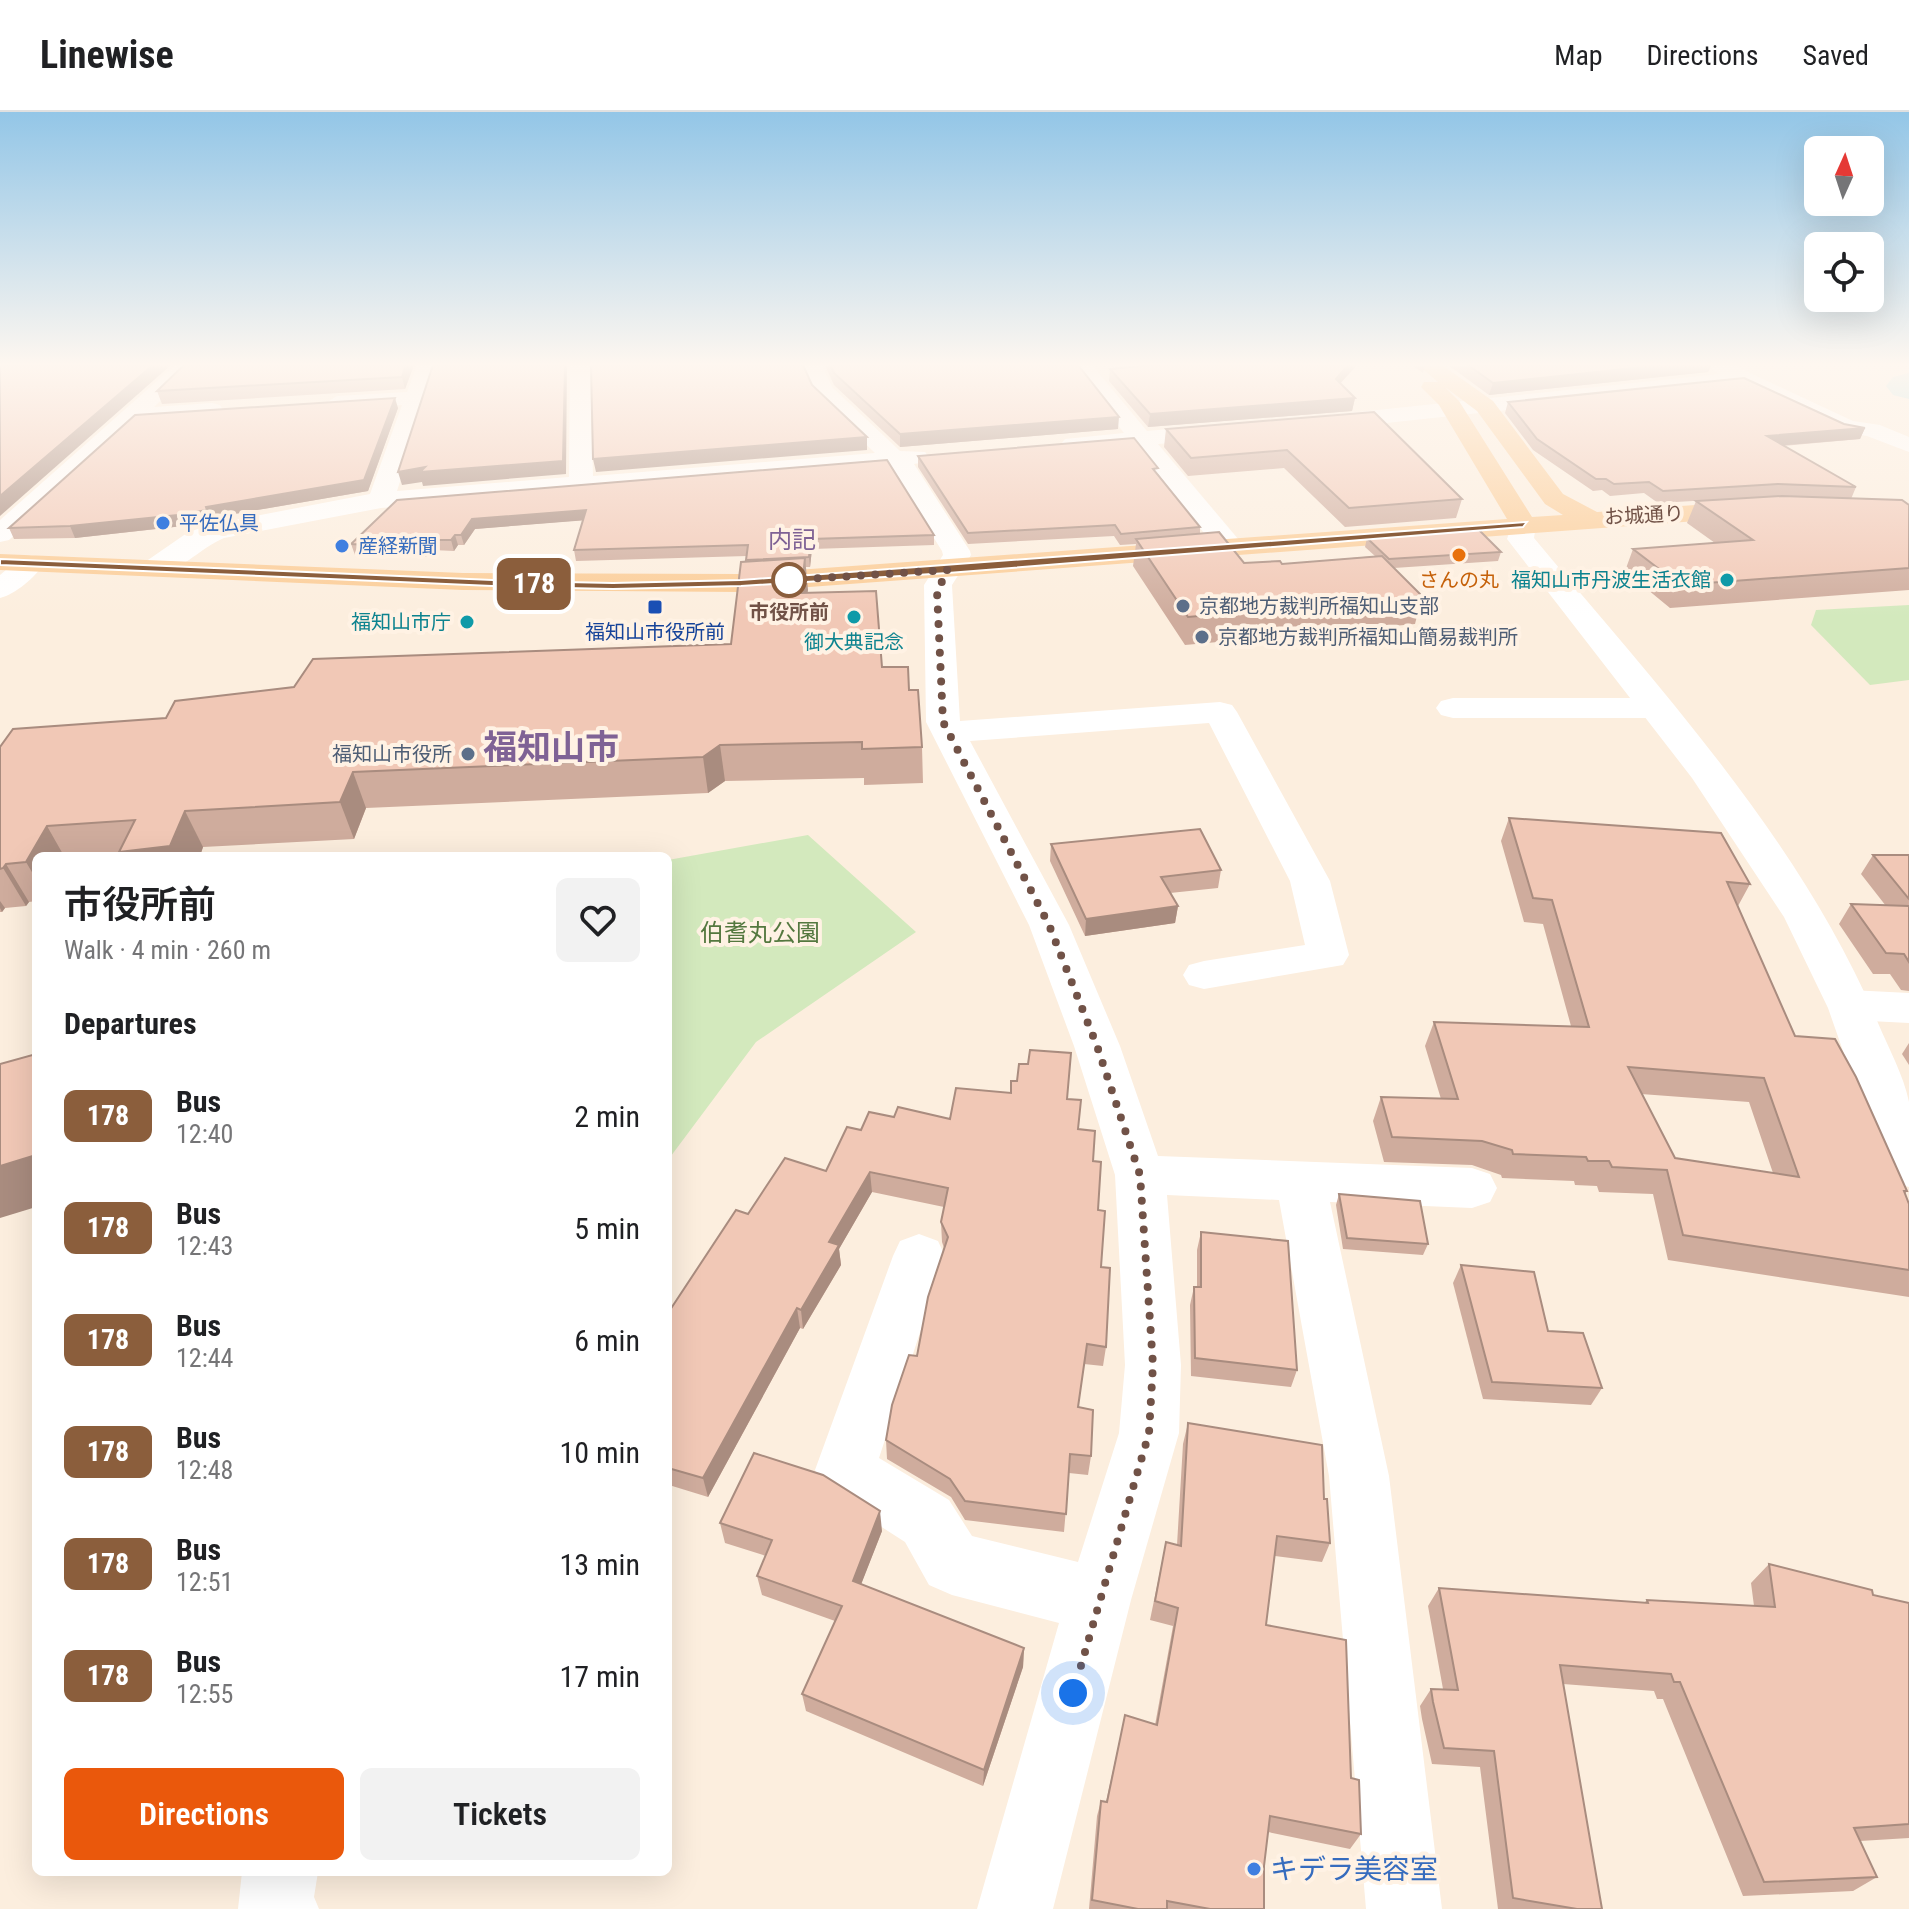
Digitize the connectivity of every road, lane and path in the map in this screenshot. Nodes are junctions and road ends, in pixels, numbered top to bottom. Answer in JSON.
{"nodes":[{"id":1,"x":97,"y":449,"type":"edge"},
{"id":2,"x":399,"y":449,"type":"edge"},
{"id":3,"x":581,"y":449,"type":"edge"},
{"id":4,"x":885,"y":449,"type":"edge"},
{"id":5,"x":1151,"y":449,"type":"edge"},
{"id":6,"x":1476,"y":449,"type":"edge"},
{"id":7,"x":1497,"y":449,"type":"edge"},
{"id":8,"x":1517,"y":449,"type":"edge"},
{"id":9,"x":1891,"y":449,"type":"edge"},
{"id":10,"x":947,"y":454,"type":"edge"},
{"id":11,"x":1909,"y":458,"type":"edge"},
{"id":12,"x":896,"y":459,"type":"junction"},
{"id":13,"x":581,"y":483,"type":"junction"},
{"id":14,"x":381,"y":500,"type":"junction"},
{"id":15,"x":1773,"y":507,"type":"edge"},
{"id":16,"x":1588,"y":518,"type":"junction"},
{"id":17,"x":1523,"y":524,"type":"junction"},
{"id":18,"x":0,"y":534,"type":"edge"},
{"id":19,"x":1229,"y":546,"type":"junction"},
{"id":20,"x":0,"y":562,"type":"edge"},
{"id":21,"x":31,"y":563,"type":"junction"},
{"id":22,"x":155,"y":568,"type":"junction"},
{"id":23,"x":948,"y":570,"type":"junction"},
{"id":24,"x":0,"y":589,"type":"edge"},
{"id":25,"x":1453,"y":708,"type":"dead end"},
{"id":26,"x":1657,"y":708,"type":"junction"},
{"id":27,"x":949,"y":732,"type":"junction"},
{"id":28,"x":1204,"y":975,"type":"dead end"},
{"id":29,"x":1850,"y":1005,"type":"junction"},
{"id":30,"x":1909,"y":1008,"type":"edge"},
{"id":31,"x":1909,"y":1168,"type":"edge"},
{"id":32,"x":1140,"y":1175,"type":"junction"},
{"id":33,"x":1301,"y":1183,"type":"junction"},
{"id":34,"x":1472,"y":1188,"type":"dead end"},
{"id":35,"x":919,"y":1256,"type":"dead end"},
{"id":36,"x":1098,"y":1600,"type":"junction"},
{"id":37,"x":279,"y":1876,"type":"edge"},
{"id":38,"x":281,"y":1909,"type":"edge"},
{"id":39,"x":1015,"y":1909,"type":"edge"},
{"id":40,"x":1404,"y":1909,"type":"edge"}],
"edges":[{"from":1,"to":18,"type":"street"},
{"from":2,"to":14,"type":"street"},
{"from":3,"to":13,"type":"street"},
{"from":4,"to":12,"type":"street"},
{"from":5,"to":19,"type":"street"},
{"from":6,"to":17,"type":"main road"},
{"from":7,"to":17,"type":"main road"},
{"from":8,"to":16,"type":"main road"},
{"from":9,"to":11,"type":"street"},
{"from":10,"to":12,"type":"street"},
{"from":12,"to":13,"type":"street"},
{"from":12,"to":23,"type":"street"},
{"from":13,"to":14,"type":"street"},
{"from":14,"to":22,"type":"street"},
{"from":15,"to":16,"type":"main road","name":"お城通り"},
{"from":16,"to":17,"type":"main road","name":"お城通り"},
{"from":17,"to":19,"type":"main road","name":"お城通り"},
{"from":17,"to":26,"type":"street"},
{"from":19,"to":23,"type":"main road","name":"お城通り"},
{"from":20,"to":21,"type":"main road","name":"お城通り"},
{"from":21,"to":22,"type":"main road","name":"お城通り"},
{"from":21,"to":24,"type":"street"},
{"from":22,"to":23,"type":"main road","name":"お城通り"},
{"from":23,"to":27,"type":"street"},
{"from":25,"to":26,"type":"street"},
{"from":26,"to":29,"type":"street"},
{"from":27,"to":28,"type":"street"},
{"from":27,"to":32,"type":"street"},
{"from":29,"to":30,"type":"street"},
{"from":29,"to":31,"type":"street"},
{"from":32,"to":33,"type":"street"},
{"from":32,"to":36,"type":"street"},
{"from":33,"to":34,"type":"street"},
{"from":33,"to":40,"type":"street"},
{"from":35,"to":36,"type":"street"},
{"from":36,"to":39,"type":"street"},
{"from":37,"to":38,"type":"street"}]}
